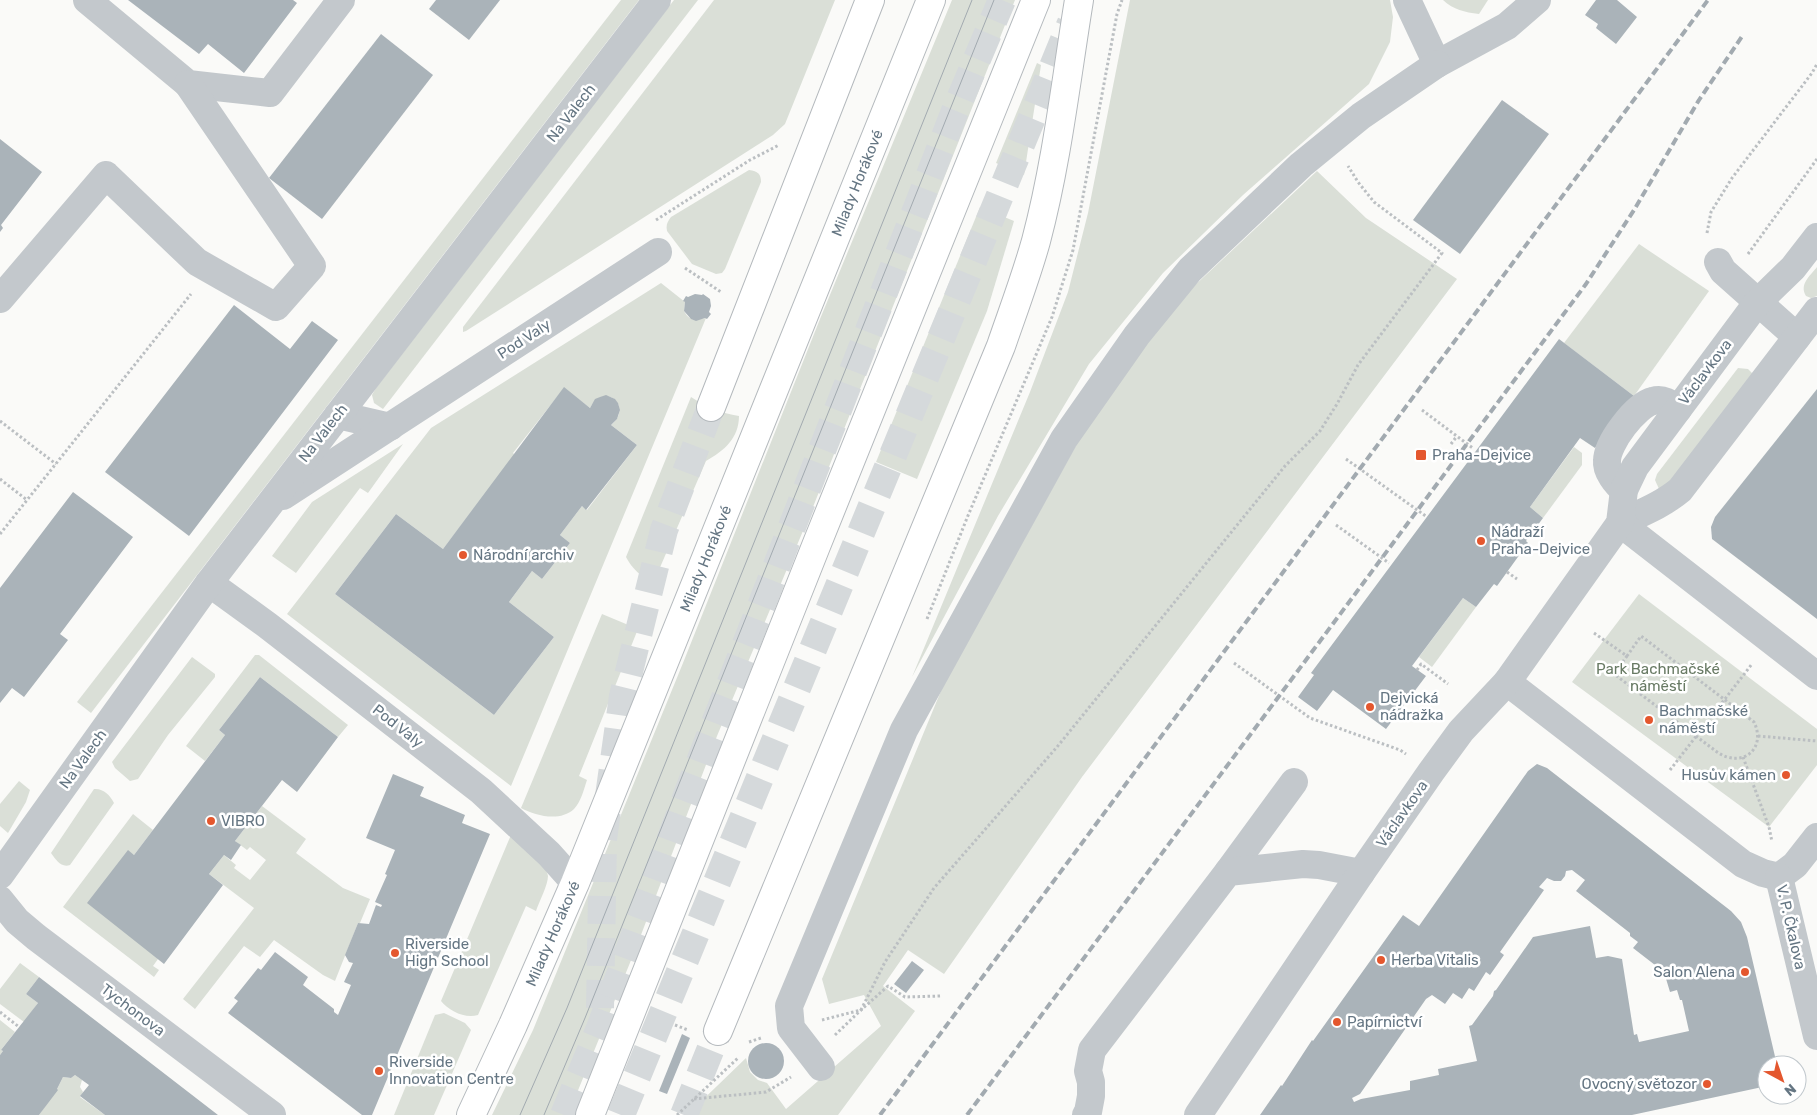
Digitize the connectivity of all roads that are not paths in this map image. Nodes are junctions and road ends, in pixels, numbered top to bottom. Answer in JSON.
{"nodes":[{"id":1,"x":87,"y":0,"type":"edge"},
{"id":2,"x":341,"y":0,"type":"edge"},
{"id":3,"x":658,"y":0,"type":"edge"},
{"id":4,"x":870,"y":0,"type":"edge"},
{"id":5,"x":931,"y":0,"type":"edge"},
{"id":6,"x":1036,"y":0,"type":"edge"},
{"id":7,"x":1079,"y":0,"type":"edge"},
{"id":8,"x":1407,"y":0,"type":"edge"},
{"id":9,"x":1537,"y":0,"type":"edge"},
{"id":10,"x":1437,"y":64,"type":"junction"},
{"id":11,"x":188,"y":84,"type":"junction"},
{"id":12,"x":1817,"y":237,"type":"edge"},
{"id":13,"x":658,"y":252,"type":"dead end"},
{"id":14,"x":1724,"y":270,"type":"road end"},
{"id":15,"x":0,"y":299,"type":"edge"},
{"id":16,"x":1757,"y":302,"type":"junction"},
{"id":17,"x":1817,"y":311,"type":"edge"},
{"id":18,"x":1797,"y":337,"type":"junction"},
{"id":19,"x":711,"y":407,"type":"tunnel mouth"},
{"id":20,"x":338,"y":415,"type":"junction"},
{"id":21,"x":390,"y":427,"type":"junction"},
{"id":22,"x":267,"y":507,"type":"junction"},
{"id":23,"x":1620,"y":523,"type":"junction"},
{"id":24,"x":209,"y":583,"type":"junction"},
{"id":25,"x":1817,"y":676,"type":"edge"},
{"id":26,"x":1507,"y":682,"type":"junction"},
{"id":27,"x":1294,"y":782,"type":"dead end"},
{"id":28,"x":1817,"y":837,"type":"edge"},
{"id":29,"x":1228,"y":872,"type":"junction"},
{"id":30,"x":1361,"y":873,"type":"junction"},
{"id":31,"x":0,"y":875,"type":"edge"},
{"id":32,"x":1779,"y":876,"type":"junction"},
{"id":33,"x":575,"y":883,"type":"junction"},
{"id":34,"x":0,"y":900,"type":"edge"},
{"id":35,"x":718,"y":1031,"type":"tunnel mouth"},
{"id":36,"x":1817,"y":1036,"type":"edge"},
{"id":37,"x":821,"y":1067,"type":"dead end"},
{"id":38,"x":272,"y":1115,"type":"edge"},
{"id":39,"x":472,"y":1115,"type":"edge"},
{"id":40,"x":590,"y":1115,"type":"edge"},
{"id":41,"x":1086,"y":1115,"type":"edge"},
{"id":42,"x":1198,"y":1115,"type":"edge"}],
"edges":[{"from":1,"to":11,"type":"street"},
{"from":2,"to":11,"type":"street"},
{"from":3,"to":20,"type":"street","name":"Na Valech"},
{"from":4,"to":19,"type":"main road"},
{"from":5,"to":33,"type":"main road","name":"Milady Horákové"},
{"from":6,"to":40,"type":"main road"},
{"from":7,"to":35,"type":"main road"},
{"from":8,"to":10,"type":"street"},
{"from":9,"to":10,"type":"street"},
{"from":10,"to":37,"type":"street"},
{"from":11,"to":15,"type":"street"},
{"from":12,"to":16,"type":"street","name":"Václavkova"},
{"from":13,"to":21,"type":"street","name":"Pod Valy"},
{"from":14,"to":16,"type":"street"},
{"from":16,"to":18,"type":"street"},
{"from":16,"to":23,"type":"street","name":"Václavkova"},
{"from":17,"to":18,"type":"street"},
{"from":18,"to":23,"type":"street"},
{"from":20,"to":21,"type":"street"},
{"from":20,"to":22,"type":"street","name":"Na Valech"},
{"from":21,"to":22,"type":"street","name":"Pod Valy"},
{"from":22,"to":24,"type":"street","name":"Na Valech"},
{"from":23,"to":25,"type":"street"},
{"from":23,"to":26,"type":"street","name":"Václavkova"},
{"from":24,"to":31,"type":"street","name":"Na Valech"},
{"from":24,"to":33,"type":"street","name":"Pod Valy"},
{"from":26,"to":30,"type":"street","name":"Václavkova"},
{"from":26,"to":32,"type":"street"},
{"from":27,"to":29,"type":"street"},
{"from":28,"to":32,"type":"street"},
{"from":29,"to":30,"type":"street"},
{"from":29,"to":41,"type":"street"},
{"from":30,"to":42,"type":"street","name":"Václavkova"},
{"from":32,"to":36,"type":"street","name":"V. P. Čkalova"},
{"from":33,"to":39,"type":"main road","name":"Milady Horákové"},
{"from":34,"to":38,"type":"street","name":"Tychonova"}]}
